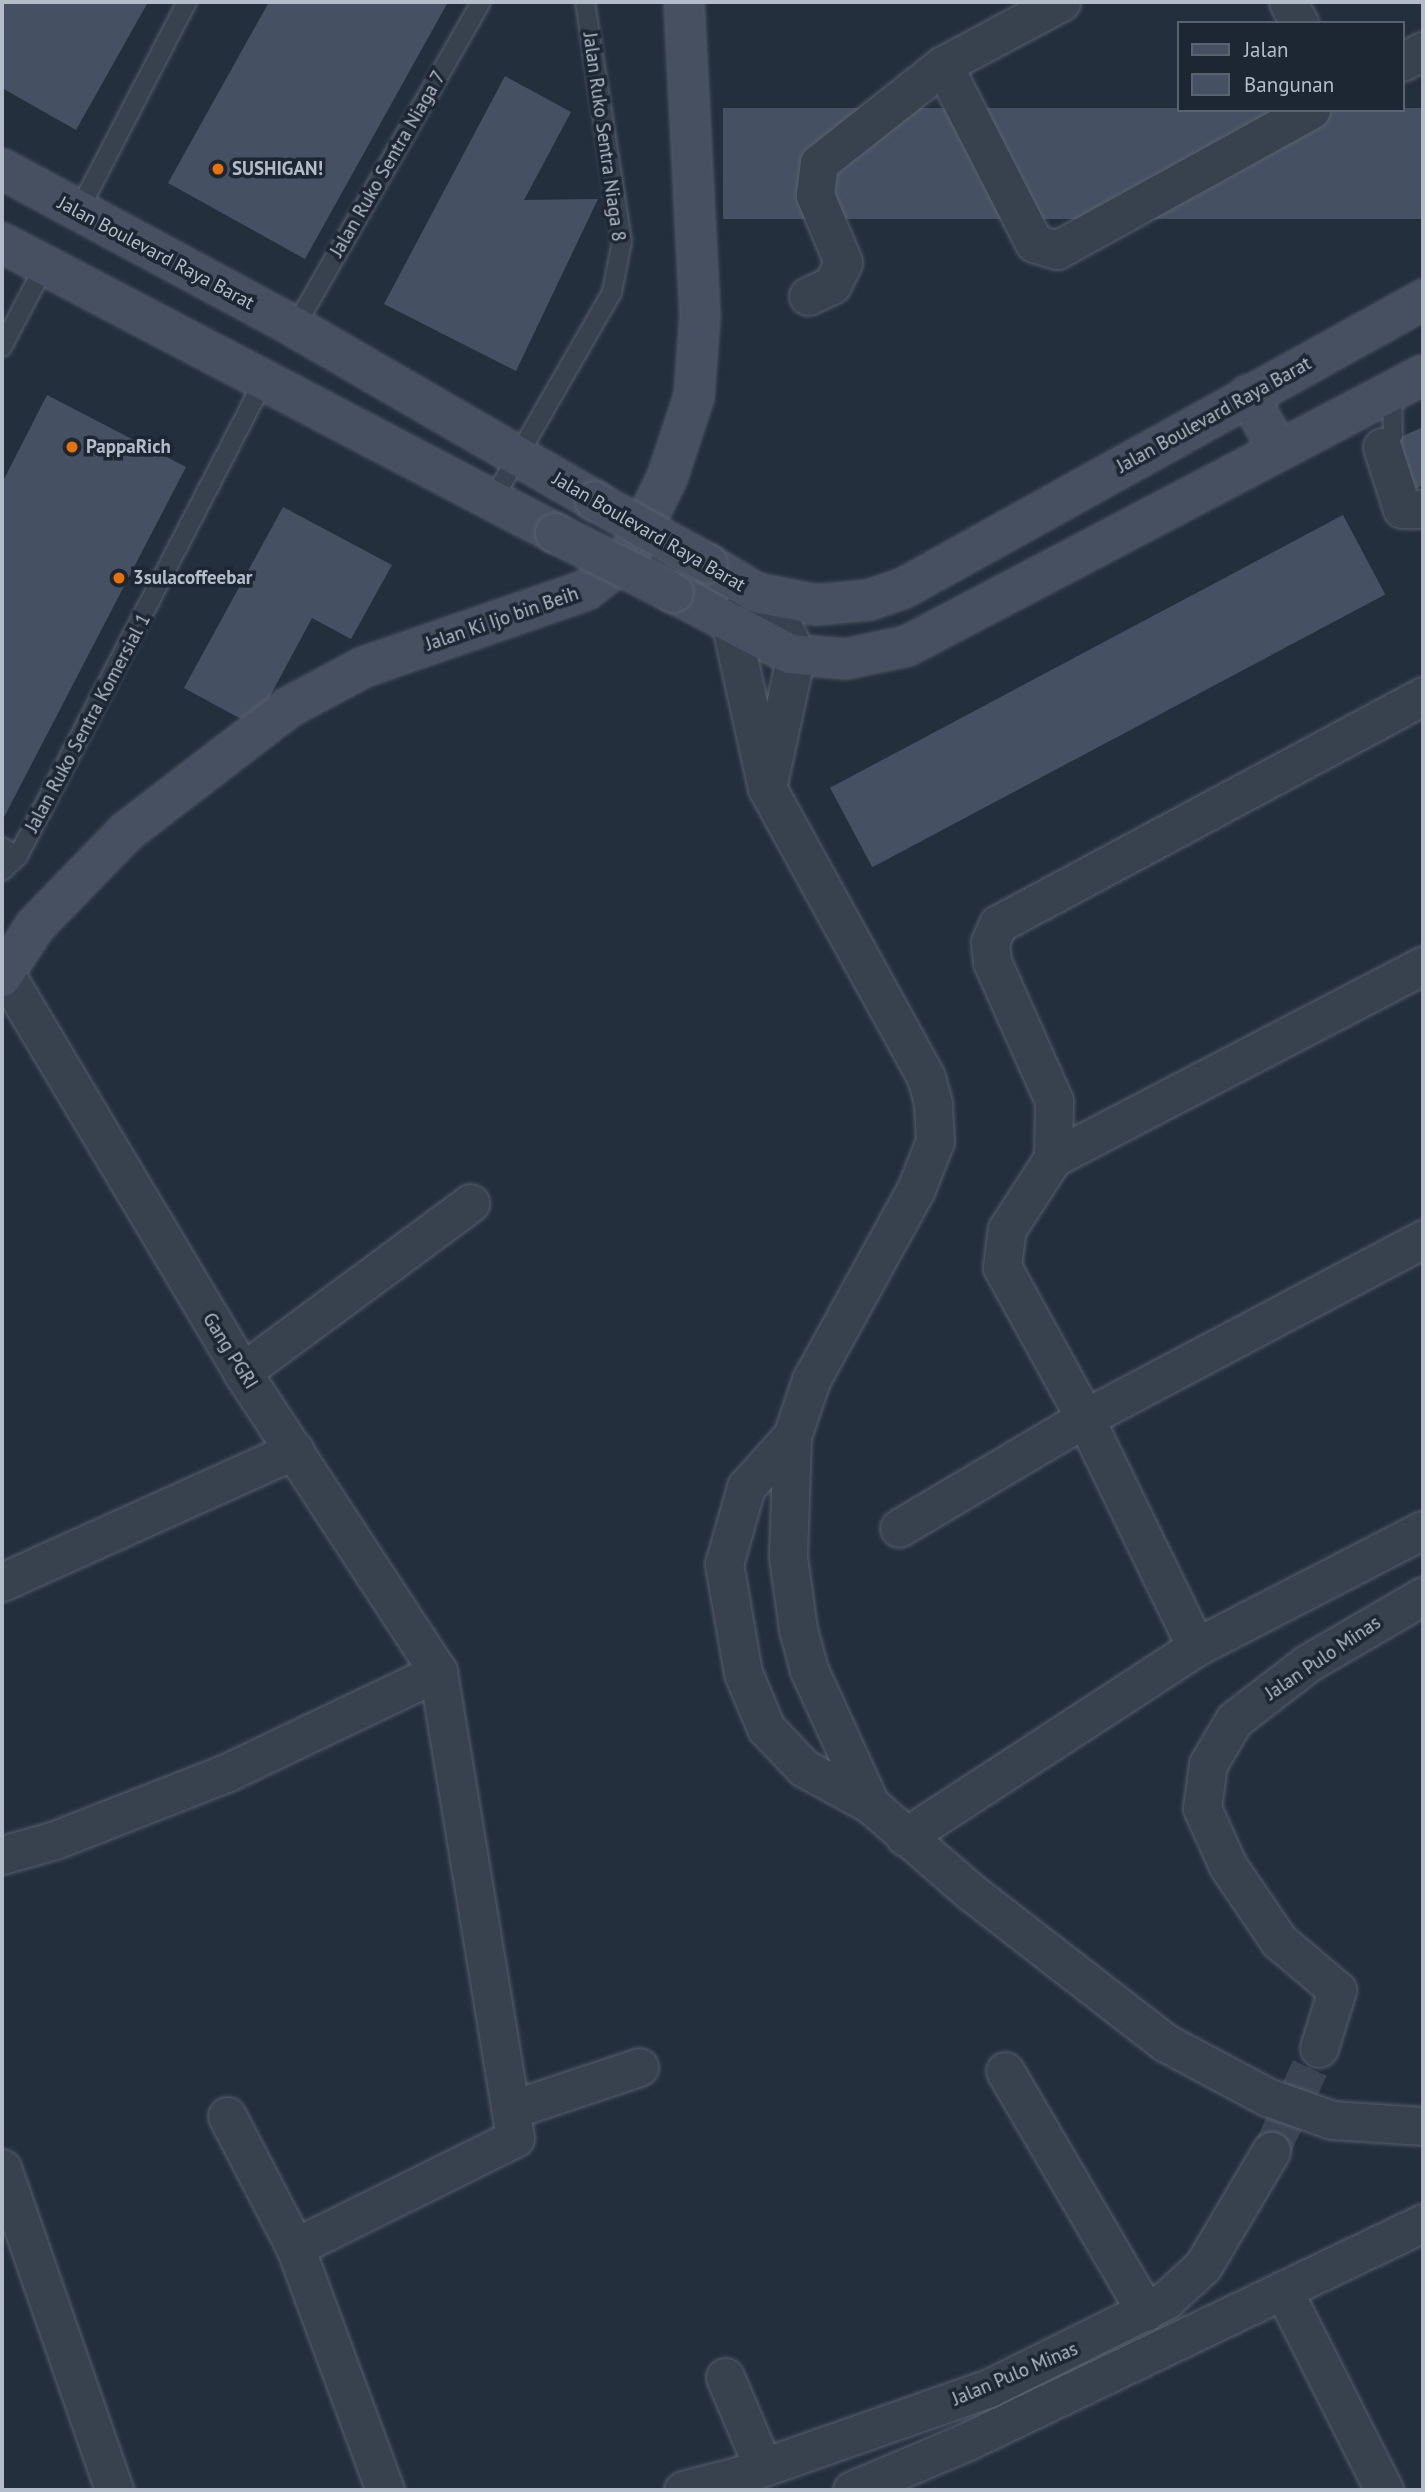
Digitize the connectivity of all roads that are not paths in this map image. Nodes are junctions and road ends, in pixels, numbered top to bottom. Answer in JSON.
{"nodes":[{"id":1,"x":187,"y":2,"type":"edge"},
{"id":2,"x":481,"y":2,"type":"edge"},
{"id":3,"x":585,"y":2,"type":"edge"},
{"id":4,"x":684,"y":2,"type":"edge"},
{"id":5,"x":1061,"y":2,"type":"edge"},
{"id":6,"x":1288,"y":2,"type":"edge"},
{"id":7,"x":1298,"y":21,"type":"edge"},
{"id":8,"x":1423,"y":51,"type":"edge"},
{"id":9,"x":1404,"y":61,"type":"edge"},
{"id":10,"x":943,"y":65,"type":"junction"},
{"id":11,"x":1307,"y":112,"type":"edge"},
{"id":12,"x":2,"y":169,"type":"edge"},
{"id":13,"x":78,"y":212,"type":"junction"},
{"id":14,"x":2,"y":243,"type":"edge"},
{"id":15,"x":44,"y":267,"type":"junction"},
{"id":16,"x":808,"y":296,"type":"dead end"},
{"id":17,"x":1423,"y":300,"type":"edge"},
{"id":18,"x":295,"y":327,"type":"junction"},
{"id":19,"x":2,"y":347,"type":"edge"},
{"id":20,"x":262,"y":384,"type":"junction"},
{"id":21,"x":1408,"y":384,"type":"edge"},
{"id":22,"x":1248,"y":396,"type":"junction"},
{"id":23,"x":438,"y":407,"type":"junction"},
{"id":24,"x":1382,"y":447,"type":"joint"},
{"id":25,"x":1278,"y":450,"type":"junction"},
{"id":26,"x":518,"y":457,"type":"junction"},
{"id":27,"x":413,"y":461,"type":"junction"},
{"id":28,"x":492,"y":501,"type":"junction"},
{"id":29,"x":1423,"y":509,"type":"edge"},
{"id":30,"x":756,"y":593,"type":"junction"},
{"id":31,"x":731,"y":626,"type":"junction"},
{"id":32,"x":796,"y":654,"type":"junction"},
{"id":33,"x":1423,"y":696,"type":"edge"},
{"id":34,"x":767,"y":788,"type":"junction"},
{"id":35,"x":2,"y":847,"type":"edge"},
{"id":36,"x":18,"y":856,"type":"junction"},
{"id":37,"x":2,"y":871,"type":"edge"},
{"id":38,"x":1423,"y":965,"type":"edge"},
{"id":39,"x":3,"y":975,"type":"edge"},
{"id":40,"x":1053,"y":1158,"type":"junction"},
{"id":41,"x":470,"y":1203,"type":"dead end"},
{"id":42,"x":1423,"y":1238,"type":"edge"},
{"id":43,"x":242,"y":1372,"type":"junction"},
{"id":44,"x":1085,"y":1418,"type":"junction"},
{"id":45,"x":792,"y":1436,"type":"junction"},
{"id":46,"x":295,"y":1450,"type":"junction"},
{"id":47,"x":899,"y":1528,"type":"dead end"},
{"id":48,"x":1423,"y":1530,"type":"edge"},
{"id":49,"x":2,"y":1582,"type":"edge"},
{"id":50,"x":1423,"y":1596,"type":"edge"},
{"id":51,"x":1196,"y":1647,"type":"junction"},
{"id":52,"x":438,"y":1672,"type":"junction"},
{"id":53,"x":870,"y":1804,"type":"junction"},
{"id":54,"x":905,"y":1837,"type":"junction"},
{"id":55,"x":2,"y":1855,"type":"edge"},
{"id":56,"x":1319,"y":2048,"type":"tunnel mouth"},
{"id":57,"x":639,"y":2067,"type":"dead end"},
{"id":58,"x":1004,"y":2071,"type":"dead end"},
{"id":59,"x":513,"y":2109,"type":"junction"},
{"id":60,"x":227,"y":2116,"type":"dead end"},
{"id":61,"x":1423,"y":2126,"type":"edge"},
{"id":62,"x":1271,"y":2151,"type":"tunnel mouth"},
{"id":63,"x":2,"y":2168,"type":"edge"},
{"id":64,"x":1423,"y":2223,"type":"edge"},
{"id":65,"x":295,"y":2248,"type":"junction"},
{"id":66,"x":1284,"y":2292,"type":"junction"},
{"id":67,"x":1146,"y":2312,"type":"junction"},
{"id":68,"x":725,"y":2377,"type":"dead end"},
{"id":69,"x":763,"y":2467,"type":"junction"},
{"id":70,"x":114,"y":2490,"type":"edge"},
{"id":71,"x":384,"y":2490,"type":"edge"},
{"id":72,"x":683,"y":2490,"type":"edge"},
{"id":73,"x":852,"y":2490,"type":"edge"},
{"id":74,"x":1384,"y":2490,"type":"edge"}],
"edges":[{"from":1,"to":13,"type":"lane"},
{"from":2,"to":18,"type":"lane","name":"Jalan Ruko Sentra Niaga 7"},
{"from":3,"to":26,"type":"lane","name":"Jalan Ruko Sentra Niaga 8"},
{"from":4,"to":39,"type":"main road","name":"Jalan Ki Ijo bin Beih"},
{"from":5,"to":10,"type":"street"},
{"from":6,"to":7,"type":"street"},
{"from":8,"to":9,"type":"street"},
{"from":10,"to":11,"type":"street"},
{"from":10,"to":16,"type":"street"},
{"from":12,"to":13,"type":"main road","name":"Jalan Boulevard Raya Barat"},
{"from":13,"to":18,"type":"main road","name":"Jalan Boulevard Raya Barat"},
{"from":14,"to":15,"type":"main road","name":"Jalan Boulevard Raya Barat"},
{"from":15,"to":19,"type":"lane"},
{"from":15,"to":20,"type":"main road","name":"Jalan Boulevard Raya Barat"},
{"from":17,"to":22,"type":"main road","name":"Jalan Boulevard Raya Barat"},
{"from":18,"to":23,"type":"main road","name":"Jalan Boulevard Raya Barat"},
{"from":20,"to":27,"type":"main road","name":"Jalan Boulevard Raya Barat"},
{"from":20,"to":36,"type":"lane","name":"Jalan Ruko Sentra Komersial 1"},
{"from":21,"to":24,"type":"lane"},
{"from":21,"to":25,"type":"main road","name":"Jalan Boulevard Raya Barat"},
{"from":22,"to":25,"type":"main road"},
{"from":22,"to":30,"type":"main road","name":"Jalan Boulevard Raya Barat"},
{"from":23,"to":26,"type":"main road","name":"Jalan Boulevard Raya Barat"},
{"from":23,"to":27,"type":"main road"},
{"from":24,"to":29,"type":"street"},
{"from":25,"to":32,"type":"main road","name":"Jalan Boulevard Raya Barat"},
{"from":26,"to":28,"type":"lane","name":"Jalan Ruko Sentra Niaga 8"},
{"from":26,"to":30,"type":"main road","name":"Jalan Boulevard Raya Barat","bridge":true},
{"from":27,"to":28,"type":"main road","name":"Jalan Boulevard Raya Barat"},
{"from":28,"to":31,"type":"main road","name":"Jalan Boulevard Raya Barat","bridge":true},
{"from":30,"to":31,"type":"street"},
{"from":30,"to":32,"type":"street"},
{"from":31,"to":32,"type":"main road","name":"Jalan Boulevard Raya Barat"},
{"from":31,"to":34,"type":"street"},
{"from":32,"to":34,"type":"street"},
{"from":33,"to":40,"type":"street"},
{"from":34,"to":45,"type":"street"},
{"from":35,"to":36,"type":"lane"},
{"from":36,"to":37,"type":"lane","name":"Jalan Ruko Sentra Komersial 1"},
{"from":38,"to":40,"type":"street"},
{"from":39,"to":43,"type":"street","name":"Gang PGRI"},
{"from":40,"to":44,"type":"street"},
{"from":41,"to":43,"type":"street"},
{"from":42,"to":44,"type":"street"},
{"from":43,"to":46,"type":"street","name":"Gang PGRI"},
{"from":44,"to":47,"type":"street"},
{"from":44,"to":51,"type":"street"},
{"from":45,"to":53,"type":"street"},
{"from":45,"to":53,"type":"street"},
{"from":46,"to":49,"type":"street"},
{"from":46,"to":52,"type":"street","name":"Gang PGRI"},
{"from":48,"to":51,"type":"street"},
{"from":50,"to":56,"type":"street","name":"Jalan Pulo Minas"},
{"from":51,"to":54,"type":"street"},
{"from":52,"to":55,"type":"street"},
{"from":52,"to":59,"type":"street"},
{"from":53,"to":54,"type":"street"},
{"from":54,"to":61,"type":"street"},
{"from":57,"to":59,"type":"street"},
{"from":58,"to":67,"type":"street"},
{"from":59,"to":65,"type":"street"},
{"from":60,"to":65,"type":"street"},
{"from":62,"to":67,"type":"street","name":"Jalan Pulo Minas"},
{"from":63,"to":70,"type":"street"},
{"from":64,"to":66,"type":"street"},
{"from":65,"to":71,"type":"street"},
{"from":66,"to":73,"type":"street"},
{"from":66,"to":74,"type":"street"},
{"from":67,"to":69,"type":"street","name":"Jalan Pulo Minas"},
{"from":68,"to":69,"type":"street"},
{"from":69,"to":72,"type":"street","name":"Jalan Pulo Minas"}]}
